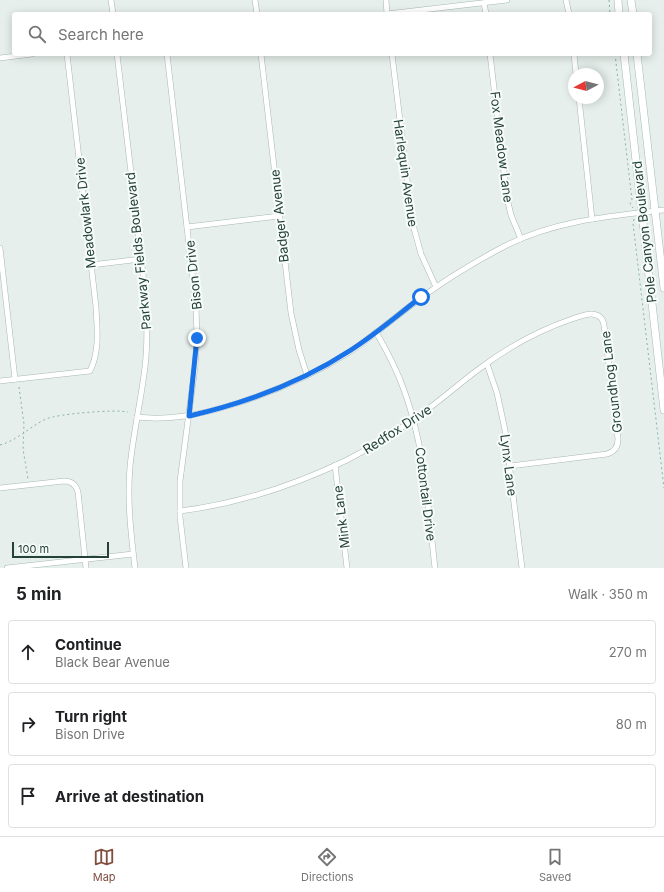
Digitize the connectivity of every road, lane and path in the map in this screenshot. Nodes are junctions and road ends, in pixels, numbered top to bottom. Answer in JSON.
{"nodes":[{"id":1,"x":111,"y":0,"type":"edge"},
{"id":2,"x":255,"y":0,"type":"edge"},
{"id":3,"x":386,"y":0,"type":"edge"},
{"id":4,"x":507,"y":0,"type":"edge"},
{"id":5,"x":566,"y":0,"type":"edge"},
{"id":6,"x":609,"y":0,"type":"edge"},
{"id":7,"x":618,"y":0,"type":"edge"},
{"id":8,"x":631,"y":0,"type":"edge"},
{"id":9,"x":484,"y":3,"type":"junction"},
{"id":10,"x":112,"y":12,"type":"edge"},
{"id":11,"x":257,"y":12,"type":"edge"},
{"id":12,"x":387,"y":12,"type":"edge"},
{"id":13,"x":405,"y":12,"type":"edge"},
{"id":14,"x":486,"y":12,"type":"edge"},
{"id":15,"x":569,"y":12,"type":"edge"},
{"id":16,"x":610,"y":12,"type":"edge"},
{"id":17,"x":619,"y":12,"type":"edge"},
{"id":18,"x":632,"y":12,"type":"edge"},
{"id":19,"x":16,"y":56,"type":"edge"},
{"id":20,"x":67,"y":56,"type":"edge"},
{"id":21,"x":117,"y":56,"type":"edge"},
{"id":22,"x":167,"y":56,"type":"edge"},
{"id":23,"x":261,"y":56,"type":"edge"},
{"id":24,"x":392,"y":56,"type":"edge"},
{"id":25,"x":490,"y":56,"type":"edge"},
{"id":26,"x":574,"y":56,"type":"edge"},
{"id":27,"x":615,"y":56,"type":"edge"},
{"id":28,"x":624,"y":56,"type":"edge"},
{"id":29,"x":637,"y":56,"type":"edge"},
{"id":30,"x":0,"y":58,"type":"edge"},
{"id":31,"x":575,"y":68,"type":"edge"},
{"id":32,"x":580,"y":104,"type":"edge"},
{"id":33,"x":630,"y":204,"type":"dead end"},
{"id":34,"x":664,"y":210,"type":"edge"},
{"id":35,"x":655,"y":211,"type":"junction"},
{"id":36,"x":642,"y":213,"type":"junction"},
{"id":37,"x":279,"y":216,"type":"junction"},
{"id":38,"x":592,"y":219,"type":"junction"},
{"id":39,"x":633,"y":223,"type":"dead end"},
{"id":40,"x":188,"y":227,"type":"junction"},
{"id":41,"x":521,"y":239,"type":"junction"},
{"id":42,"x":0,"y":248,"type":"edge"},
{"id":43,"x":141,"y":259,"type":"junction"},
{"id":44,"x":91,"y":265,"type":"junction"},
{"id":45,"x":436,"y":287,"type":"junction"},
{"id":46,"x":664,"y":288,"type":"edge"},
{"id":47,"x":598,"y":315,"type":"joint"},
{"id":48,"x":376,"y":332,"type":"junction"},
{"id":49,"x":486,"y":364,"type":"junction"},
{"id":50,"x":307,"y":375,"type":"junction"},
{"id":51,"x":15,"y":379,"type":"junction"},
{"id":52,"x":0,"y":380,"type":"edge"},
{"id":53,"x":19,"y":387,"type":"dead end"},
{"id":54,"x":664,"y":410,"type":"edge"},
{"id":55,"x":128,"y":412,"type":"dead end"},
{"id":56,"x":189,"y":416,"type":"junction"},
{"id":57,"x":138,"y":417,"type":"junction"},
{"id":58,"x":414,"y":420,"type":"junction"},
{"id":59,"x":23,"y":434,"type":"junction"},
{"id":60,"x":0,"y":445,"type":"edge"},
{"id":61,"x":335,"y":465,"type":"junction"},
{"id":62,"x":510,"y":466,"type":"junction"},
{"id":63,"x":28,"y":479,"type":"dead end"},
{"id":64,"x":0,"y":488,"type":"edge"},
{"id":65,"x":664,"y":488,"type":"edge"},
{"id":66,"x":180,"y":511,"type":"junction"},
{"id":67,"x":133,"y":554,"type":"junction"},
{"id":68,"x":85,"y":559,"type":"junction"},
{"id":69,"x":7,"y":568,"type":"edge"},
{"id":70,"x":86,"y":568,"type":"edge"},
{"id":71,"x":135,"y":568,"type":"edge"},
{"id":72,"x":186,"y":568,"type":"edge"},
{"id":73,"x":347,"y":568,"type":"edge"},
{"id":74,"x":435,"y":568,"type":"edge"},
{"id":75,"x":522,"y":568,"type":"edge"}],
"edges":[{"from":1,"to":10,"type":"street"},
{"from":2,"to":11,"type":"street"},
{"from":3,"to":12,"type":"street"},
{"from":4,"to":9,"type":"street"},
{"from":5,"to":15,"type":"street"},
{"from":6,"to":16,"type":"path"},
{"from":7,"to":17,"type":"street"},
{"from":8,"to":18,"type":"street"},
{"from":9,"to":13,"type":"street"},
{"from":9,"to":14,"type":"street"},
{"from":19,"to":30,"type":"street"},
{"from":20,"to":44,"type":"street","name":"Meadowlark Drive"},
{"from":21,"to":43,"type":"street","name":"Parkway Fields Boulevard"},
{"from":22,"to":40,"type":"street","name":"Bison Drive"},
{"from":23,"to":37,"type":"street","name":"Badger Avenue"},
{"from":24,"to":45,"type":"street","name":"Harlequin Avenue"},
{"from":25,"to":41,"type":"street","name":"Fox Meadow Lane"},
{"from":26,"to":31,"type":"street"},
{"from":27,"to":33,"type":"path"},
{"from":28,"to":36,"type":"street","name":"Pole Canyon Boulevard"},
{"from":29,"to":35,"type":"street","name":"Pole Canyon Boulevard"},
{"from":32,"to":38,"type":"street"},
{"from":34,"to":35,"type":"street"},
{"from":35,"to":36,"type":"street"},
{"from":35,"to":46,"type":"street","name":"Pole Canyon Boulevard"},
{"from":36,"to":38,"type":"street"},
{"from":36,"to":54,"type":"street","name":"Pole Canyon Boulevard"},
{"from":37,"to":40,"type":"street"},
{"from":37,"to":50,"type":"street","name":"Badger Avenue"},
{"from":38,"to":41,"type":"street"},
{"from":39,"to":65,"type":"path"},
{"from":40,"to":56,"type":"street","name":"Bison Drive"},
{"from":41,"to":45,"type":"street"},
{"from":42,"to":51,"type":"street"},
{"from":43,"to":44,"type":"street"},
{"from":43,"to":57,"type":"street","name":"Parkway Fields Boulevard"},
{"from":44,"to":51,"type":"street","name":"Meadowlark Drive"},
{"from":45,"to":48,"type":"street"},
{"from":47,"to":49,"type":"street","name":"Redfox Drive"},
{"from":47,"to":62,"type":"street","name":"Groundhog Lane"},
{"from":48,"to":50,"type":"street"},
{"from":48,"to":58,"type":"street","name":"Cottontail Drive"},
{"from":49,"to":58,"type":"street","name":"Redfox Drive"},
{"from":49,"to":62,"type":"street","name":"Lynx Lane"},
{"from":50,"to":56,"type":"street"},
{"from":51,"to":52,"type":"street"},
{"from":53,"to":59,"type":"path"},
{"from":55,"to":59,"type":"path"},
{"from":56,"to":57,"type":"street"},
{"from":56,"to":66,"type":"street","name":"Bison Drive"},
{"from":57,"to":67,"type":"street","name":"Parkway Fields Boulevard"},
{"from":58,"to":61,"type":"street","name":"Redfox Drive"},
{"from":58,"to":74,"type":"street","name":"Cottontail Drive"},
{"from":59,"to":60,"type":"path"},
{"from":59,"to":63,"type":"path"},
{"from":61,"to":66,"type":"street","name":"Redfox Drive"},
{"from":61,"to":73,"type":"street","name":"Mink Lane"},
{"from":62,"to":75,"type":"street","name":"Lynx Lane"},
{"from":64,"to":68,"type":"street"},
{"from":66,"to":72,"type":"street","name":"Bison Drive"},
{"from":67,"to":68,"type":"street"},
{"from":67,"to":71,"type":"street","name":"Parkway Fields Boulevard"},
{"from":68,"to":69,"type":"street"},
{"from":68,"to":70,"type":"street"}]}
